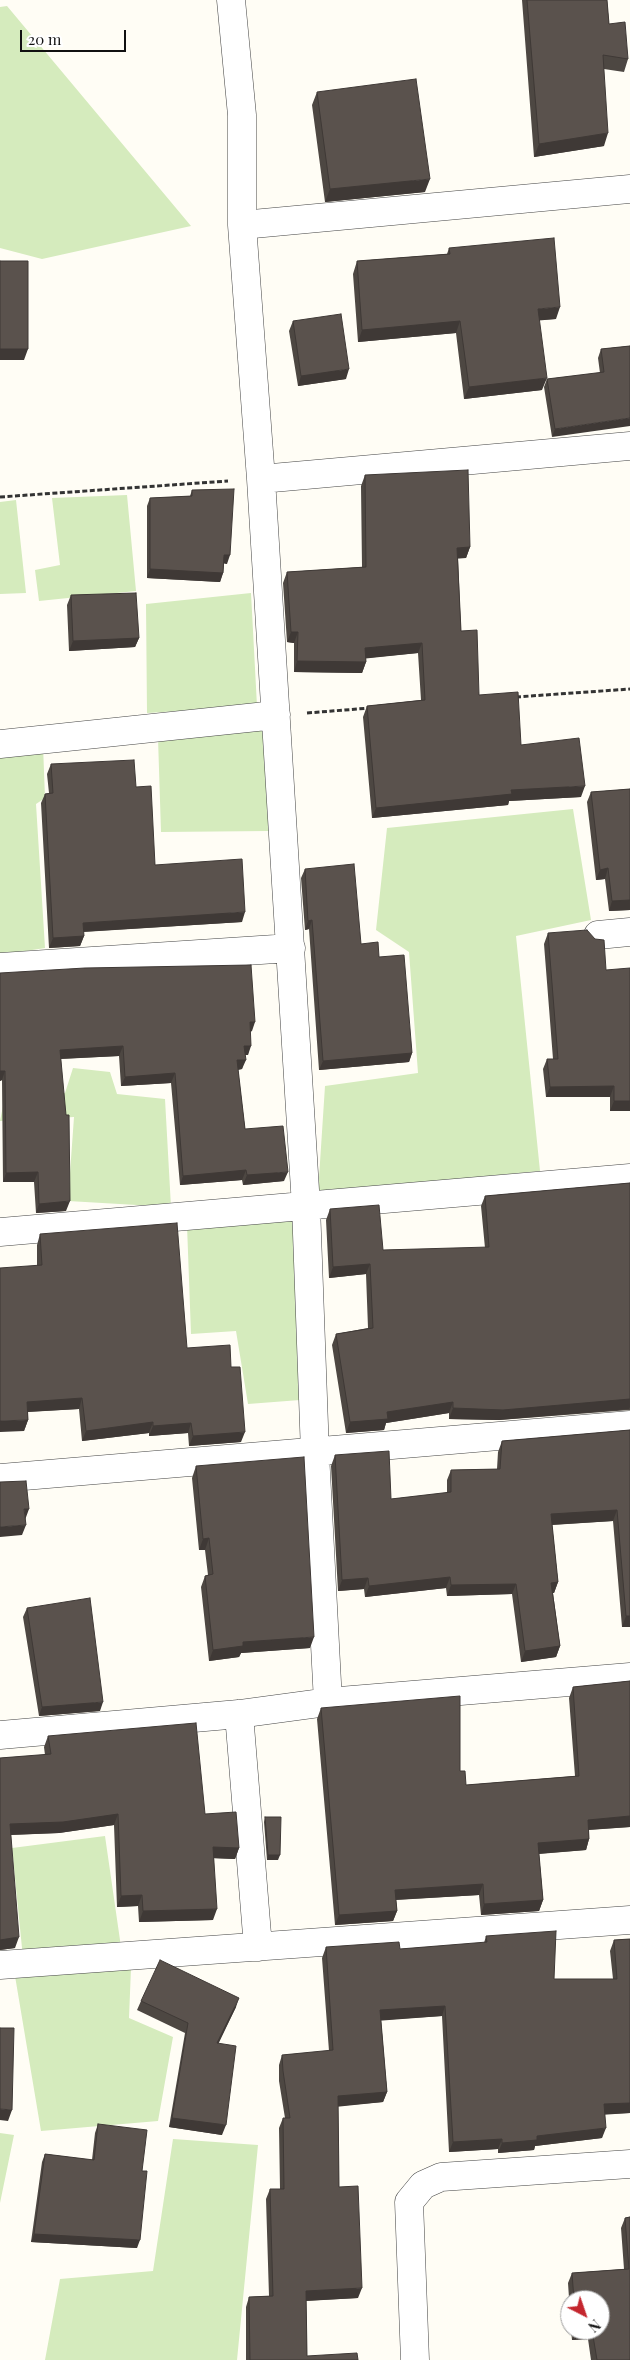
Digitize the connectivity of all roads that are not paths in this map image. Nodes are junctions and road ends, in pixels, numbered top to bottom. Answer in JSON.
{"nodes":[{"id":1,"x":231,"y":0,"type":"edge"},
{"id":2,"x":630,"y":189,"type":"edge"},
{"id":3,"x":242,"y":224,"type":"junction"},
{"id":4,"x":630,"y":446,"type":"edge"},
{"id":5,"x":261,"y":479,"type":"junction"},
{"id":6,"x":276,"y":715,"type":"junction"},
{"id":7,"x":0,"y":744,"type":"edge"},
{"id":8,"x":630,"y":932,"type":"edge"},
{"id":9,"x":598,"y":935,"type":"dead end"},
{"id":10,"x":291,"y":948,"type":"junction"},
{"id":11,"x":0,"y":968,"type":"edge"},
{"id":12,"x":630,"y":1178,"type":"edge"},
{"id":13,"x":306,"y":1206,"type":"junction"},
{"id":14,"x":0,"y":1232,"type":"edge"},
{"id":15,"x":630,"y":1424,"type":"edge"},
{"id":16,"x":315,"y":1453,"type":"junction"},
{"id":17,"x":0,"y":1478,"type":"edge"},
{"id":18,"x":630,"y":1677,"type":"edge"},
{"id":19,"x":328,"y":1702,"type":"junction"},
{"id":20,"x":239,"y":1714,"type":"junction"},
{"id":21,"x":0,"y":1735,"type":"edge"},
{"id":22,"x":630,"y":1920,"type":"edge"},
{"id":23,"x":258,"y":1947,"type":"junction"},
{"id":24,"x":0,"y":1965,"type":"edge"},
{"id":25,"x":630,"y":2164,"type":"edge"},
{"id":26,"x":415,"y":2360,"type":"edge"}],
"edges":[{"from":1,"to":3,"type":"street"},
{"from":2,"to":3,"type":"street"},
{"from":3,"to":5,"type":"street"},
{"from":4,"to":5,"type":"street"},
{"from":5,"to":6,"type":"street"},
{"from":6,"to":7,"type":"street"},
{"from":6,"to":10,"type":"street"},
{"from":8,"to":9,"type":"street"},
{"from":10,"to":11,"type":"street"},
{"from":10,"to":13,"type":"street"},
{"from":12,"to":13,"type":"street"},
{"from":13,"to":14,"type":"street"},
{"from":13,"to":16,"type":"street"},
{"from":15,"to":16,"type":"street"},
{"from":16,"to":17,"type":"street"},
{"from":16,"to":19,"type":"street"},
{"from":18,"to":19,"type":"street"},
{"from":19,"to":20,"type":"street"},
{"from":20,"to":21,"type":"street"},
{"from":20,"to":23,"type":"street"},
{"from":22,"to":23,"type":"street"},
{"from":23,"to":24,"type":"street"},
{"from":25,"to":26,"type":"street"}]}
